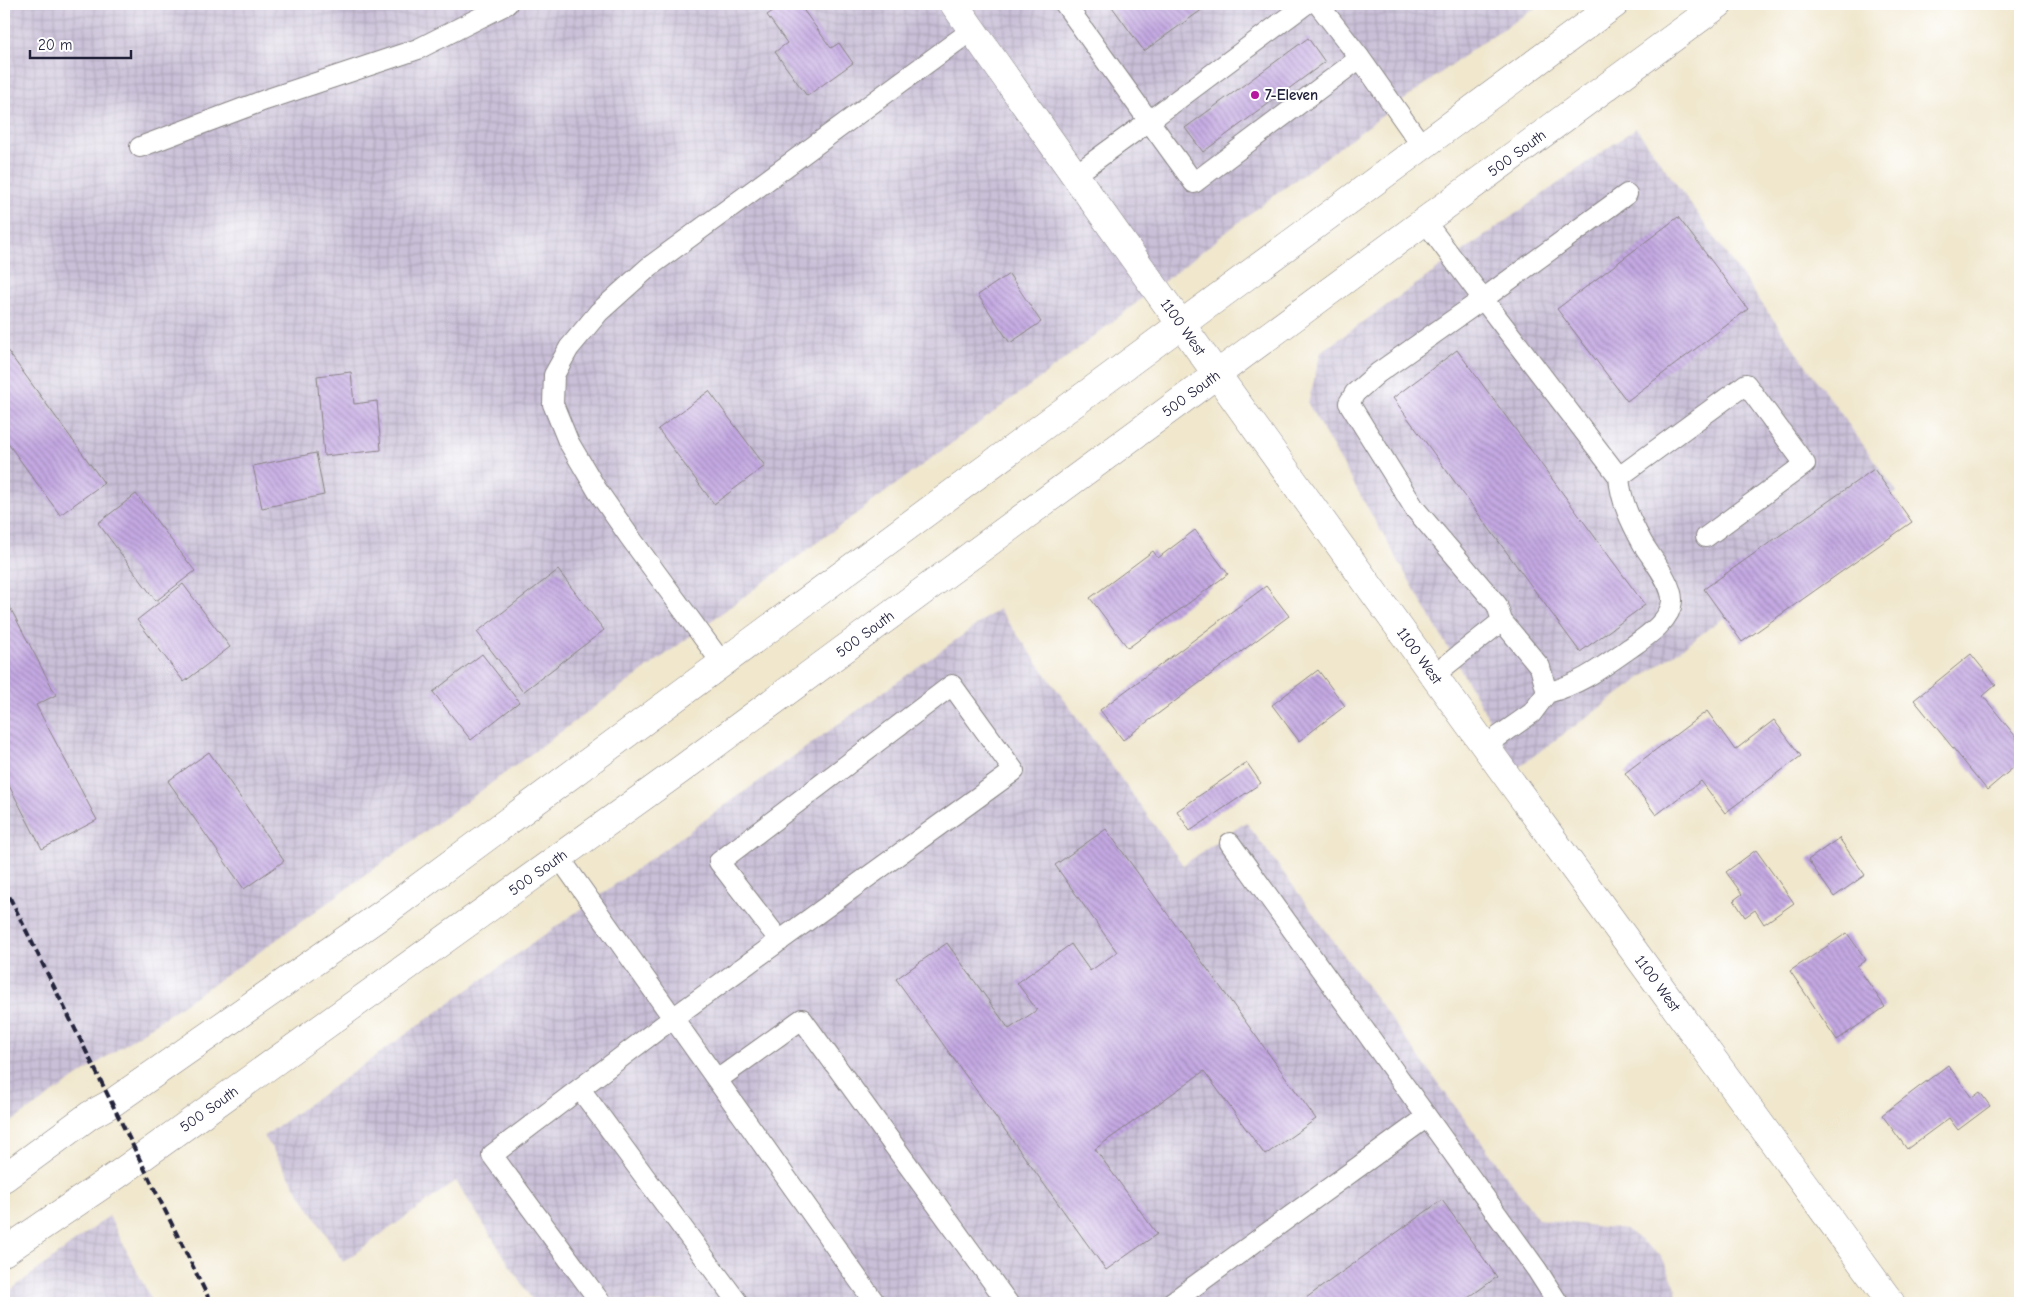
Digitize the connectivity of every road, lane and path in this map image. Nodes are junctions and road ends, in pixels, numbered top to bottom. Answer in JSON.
{"nodes":[{"id":1,"x":507,"y":4,"type":"edge"},
{"id":2,"x":954,"y":4,"type":"edge"},
{"id":3,"x":1065,"y":4,"type":"edge"},
{"id":4,"x":1306,"y":4,"type":"edge"},
{"id":5,"x":1318,"y":4,"type":"edge"},
{"id":6,"x":1615,"y":4,"type":"edge"},
{"id":7,"x":1718,"y":4,"type":"edge"},
{"id":8,"x":972,"y":30,"type":"junction"},
{"id":9,"x":1360,"y":58,"type":"junction"},
{"id":10,"x":1149,"y":121,"type":"junction"},
{"id":11,"x":1422,"y":146,"type":"junction"},
{"id":12,"x":140,"y":147,"type":"dead end"},
{"id":13,"x":1075,"y":175,"type":"junction"},
{"id":14,"x":1627,"y":194,"type":"dead end"},
{"id":15,"x":1424,"y":220,"type":"junction"},
{"id":16,"x":1483,"y":299,"type":"junction"},
{"id":17,"x":1180,"y":324,"type":"junction"},
{"id":18,"x":1216,"y":374,"type":"junction"},
{"id":19,"x":1619,"y":477,"type":"junction"},
{"id":20,"x":1706,"y":537,"type":"dead end"},
{"id":21,"x":1502,"y":622,"type":"junction"},
{"id":22,"x":722,"y":663,"type":"junction"},
{"id":23,"x":1434,"y":675,"type":"junction"},
{"id":24,"x":1547,"y":693,"type":"junction"},
{"id":25,"x":1485,"y":746,"type":"junction"},
{"id":26,"x":1230,"y":843,"type":"dead end"},
{"id":27,"x":559,"y":857,"type":"junction"},
{"id":28,"x":780,"y":941,"type":"junction"},
{"id":29,"x":673,"y":1018,"type":"junction"},
{"id":30,"x":717,"y":1080,"type":"junction"},
{"id":31,"x":580,"y":1089,"type":"junction"},
{"id":32,"x":1427,"y":1117,"type":"junction"},
{"id":33,"x":4,"y":1178,"type":"edge"},
{"id":34,"x":4,"y":1252,"type":"edge"},
{"id":35,"x":601,"y":1303,"type":"edge"},
{"id":36,"x":738,"y":1303,"type":"edge"},
{"id":37,"x":875,"y":1303,"type":"edge"},
{"id":38,"x":1008,"y":1303,"type":"edge"},
{"id":39,"x":1171,"y":1303,"type":"edge"},
{"id":40,"x":1558,"y":1303,"type":"edge"},
{"id":41,"x":1891,"y":1303,"type":"edge"}],
"edges":[{"from":1,"to":12,"type":"lane"},
{"from":2,"to":8,"type":"main road","name":"1100 West"},
{"from":3,"to":10,"type":"lane"},
{"from":4,"to":10,"type":"lane"},
{"from":5,"to":9,"type":"lane"},
{"from":6,"to":11,"type":"main road"},
{"from":7,"to":15,"type":"main road","name":"500 South"},
{"from":8,"to":13,"type":"main road","name":"1100 West"},
{"from":8,"to":22,"type":"lane"},
{"from":9,"to":10,"type":"lane"},
{"from":9,"to":11,"type":"lane"},
{"from":10,"to":13,"type":"lane"},
{"from":11,"to":17,"type":"main road"},
{"from":13,"to":17,"type":"main road","name":"1100 West"},
{"from":14,"to":16,"type":"lane"},
{"from":15,"to":16,"type":"lane"},
{"from":15,"to":18,"type":"main road","name":"500 South"},
{"from":16,"to":19,"type":"lane"},
{"from":16,"to":21,"type":"lane"},
{"from":17,"to":18,"type":"main road","name":"1100 West"},
{"from":17,"to":22,"type":"main road"},
{"from":18,"to":23,"type":"main road","name":"1100 West"},
{"from":18,"to":27,"type":"main road","name":"500 South"},
{"from":19,"to":20,"type":"lane"},
{"from":19,"to":24,"type":"lane"},
{"from":21,"to":23,"type":"lane"},
{"from":21,"to":24,"type":"lane"},
{"from":22,"to":33,"type":"main road"},
{"from":23,"to":25,"type":"main road","name":"1100 West"},
{"from":24,"to":25,"type":"lane"},
{"from":25,"to":41,"type":"main road","name":"1100 West"},
{"from":26,"to":32,"type":"lane"},
{"from":27,"to":29,"type":"lane"},
{"from":27,"to":34,"type":"main road","name":"500 South"},
{"from":28,"to":28,"type":"lane"},
{"from":28,"to":29,"type":"lane"},
{"from":29,"to":30,"type":"lane"},
{"from":29,"to":31,"type":"lane"},
{"from":30,"to":37,"type":"lane"},
{"from":30,"to":38,"type":"lane"},
{"from":31,"to":35,"type":"lane"},
{"from":31,"to":36,"type":"lane"},
{"from":32,"to":39,"type":"lane"},
{"from":32,"to":40,"type":"lane"}]}
